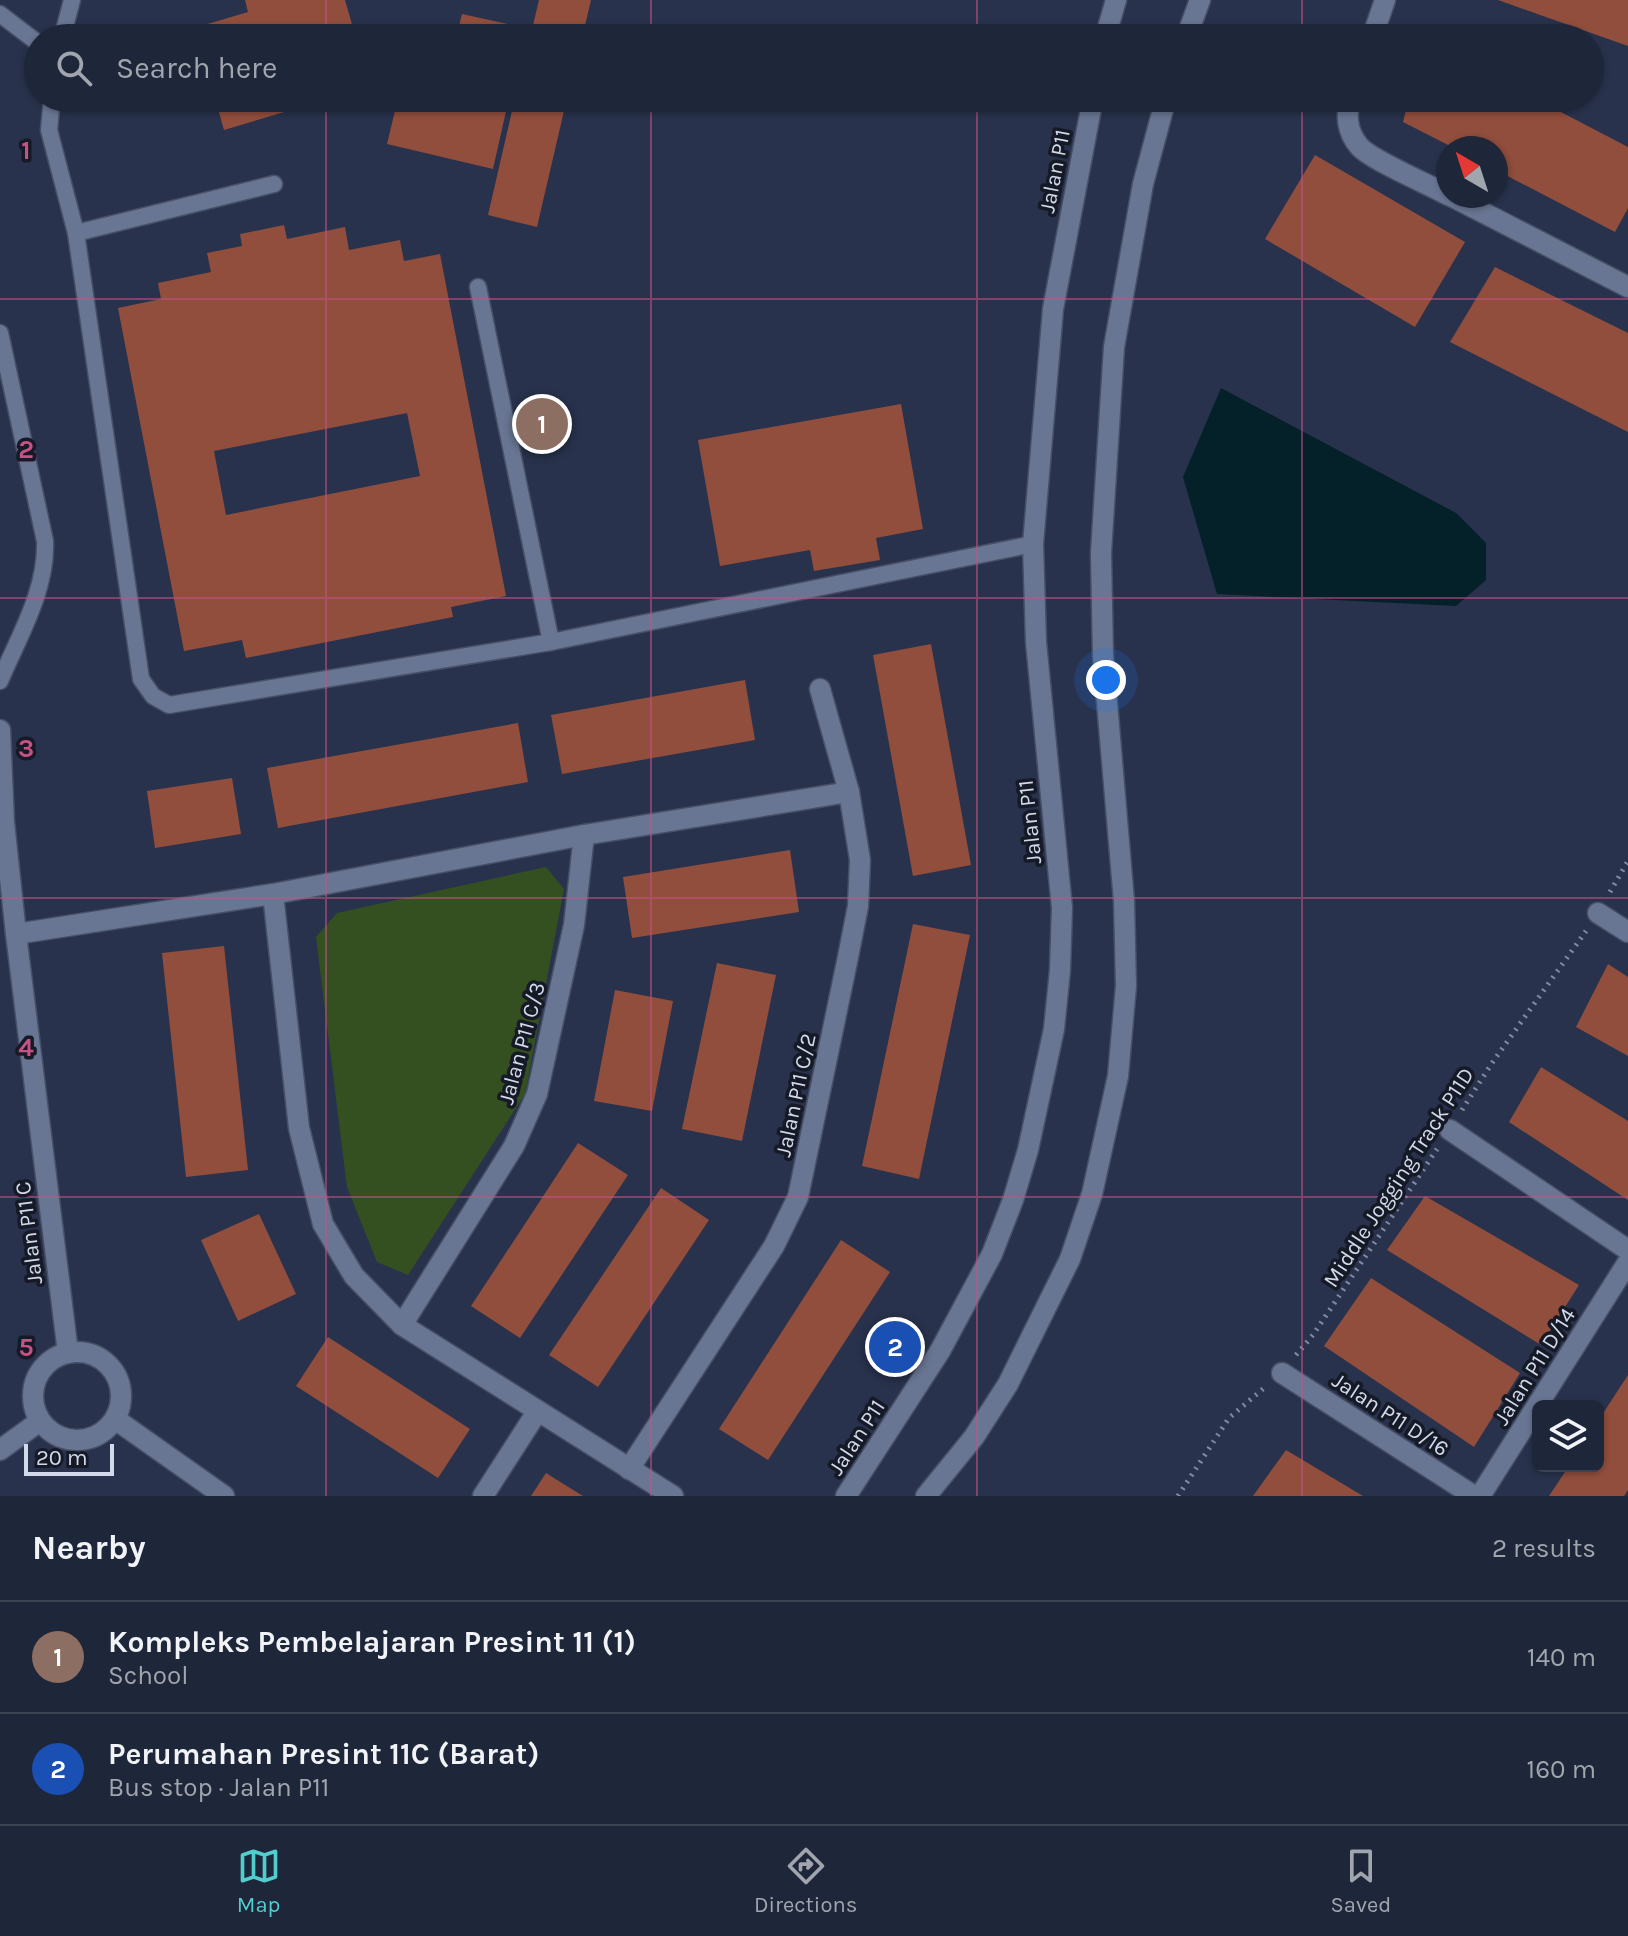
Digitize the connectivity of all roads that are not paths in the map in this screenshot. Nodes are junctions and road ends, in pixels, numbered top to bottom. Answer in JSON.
{"nodes":[{"id":1,"x":72,"y":0,"type":"edge"},
{"id":2,"x":1116,"y":0,"type":"edge"},
{"id":3,"x":1200,"y":0,"type":"edge"},
{"id":4,"x":1385,"y":0,"type":"edge"},
{"id":5,"x":0,"y":14,"type":"edge"},
{"id":6,"x":66,"y":24,"type":"edge"},
{"id":7,"x":1109,"y":24,"type":"edge"},
{"id":8,"x":1191,"y":24,"type":"edge"},
{"id":9,"x":1377,"y":24,"type":"edge"},
{"id":10,"x":24,"y":32,"type":"edge"},
{"id":11,"x":51,"y":112,"type":"edge"},
{"id":12,"x":1090,"y":112,"type":"edge"},
{"id":13,"x":1162,"y":112,"type":"edge"},
{"id":14,"x":1347,"y":112,"type":"edge"},
{"id":15,"x":274,"y":184,"type":"dead end"},
{"id":16,"x":1436,"y":188,"type":"edge"},
{"id":17,"x":1474,"y":208,"type":"edge"},
{"id":18,"x":76,"y":233,"type":"junction"},
{"id":19,"x":478,"y":287,"type":"dead end"},
{"id":20,"x":1628,"y":287,"type":"edge"},
{"id":21,"x":0,"y":333,"type":"edge"},
{"id":22,"x":1033,"y":544,"type":"junction"},
{"id":23,"x":551,"y":642,"type":"junction"},
{"id":24,"x":0,"y":681,"type":"edge"},
{"id":25,"x":820,"y":689,"type":"dead end"},
{"id":26,"x":0,"y":730,"type":"edge"},
{"id":27,"x":849,"y":792,"type":"junction"},
{"id":28,"x":2,"y":818,"type":"edge"},
{"id":29,"x":584,"y":835,"type":"junction"},
{"id":30,"x":273,"y":894,"type":"junction"},
{"id":31,"x":1598,"y":913,"type":"road end"},
{"id":32,"x":1628,"y":932,"type":"edge"},
{"id":33,"x":16,"y":934,"type":"junction"},
{"id":34,"x":1450,"y":1130,"type":"road end"},
{"id":35,"x":1628,"y":1250,"type":"edge"},
{"id":36,"x":1628,"y":1262,"type":"edge"},
{"id":37,"x":402,"y":1325,"type":"junction"},
{"id":38,"x":68,"y":1353,"type":"junction"},
{"id":39,"x":1282,"y":1373,"type":"road end"},
{"id":40,"x":537,"y":1412,"type":"junction"},
{"id":41,"x":115,"y":1419,"type":"junction"},
{"id":42,"x":40,"y":1421,"type":"junction"},
{"id":43,"x":0,"y":1450,"type":"edge"},
{"id":44,"x":629,"y":1469,"type":"junction"},
{"id":45,"x":224,"y":1496,"type":"edge"},
{"id":46,"x":483,"y":1496,"type":"edge"},
{"id":47,"x":673,"y":1496,"type":"edge"},
{"id":48,"x":846,"y":1496,"type":"edge"},
{"id":49,"x":926,"y":1496,"type":"edge"},
{"id":50,"x":1477,"y":1496,"type":"edge"}],
"edges":[{"from":1,"to":6,"type":"lane"},
{"from":2,"to":7,"type":"street"},
{"from":3,"to":8,"type":"street"},
{"from":4,"to":9,"type":"street"},
{"from":5,"to":10,"type":"lane"},
{"from":11,"to":18,"type":"lane"},
{"from":12,"to":22,"type":"street","name":"Jalan P11"},
{"from":13,"to":49,"type":"street"},
{"from":14,"to":16,"type":"street"},
{"from":15,"to":18,"type":"lane"},
{"from":17,"to":20,"type":"street"},
{"from":18,"to":23,"type":"lane"},
{"from":19,"to":23,"type":"lane"},
{"from":21,"to":24,"type":"lane"},
{"from":22,"to":23,"type":"lane"},
{"from":22,"to":48,"type":"street","name":"Jalan P11"},
{"from":25,"to":27,"type":"street","name":"Jalan P11 C/2"},
{"from":26,"to":28,"type":"street","name":"Jalan P11 C"},
{"from":27,"to":29,"type":"street"},
{"from":27,"to":44,"type":"street","name":"Jalan P11 C/2"},
{"from":28,"to":33,"type":"street","name":"Jalan P11 C"},
{"from":29,"to":30,"type":"street"},
{"from":29,"to":37,"type":"street","name":"Jalan P11 C/3"},
{"from":30,"to":33,"type":"street"},
{"from":30,"to":37,"type":"street"},
{"from":31,"to":32,"type":"street"},
{"from":33,"to":38,"type":"street","name":"Jalan P11 C"},
{"from":34,"to":35,"type":"street"},
{"from":36,"to":50,"type":"street","name":"Jalan P11 D/14"},
{"from":37,"to":40,"type":"street"},
{"from":38,"to":41,"type":"street"},
{"from":38,"to":42,"type":"street"},
{"from":39,"to":50,"type":"street","name":"Jalan P11 D/16"},
{"from":40,"to":44,"type":"street"},
{"from":40,"to":46,"type":"street"},
{"from":41,"to":42,"type":"street"},
{"from":41,"to":45,"type":"street"},
{"from":42,"to":43,"type":"street"},
{"from":44,"to":47,"type":"street"}]}
